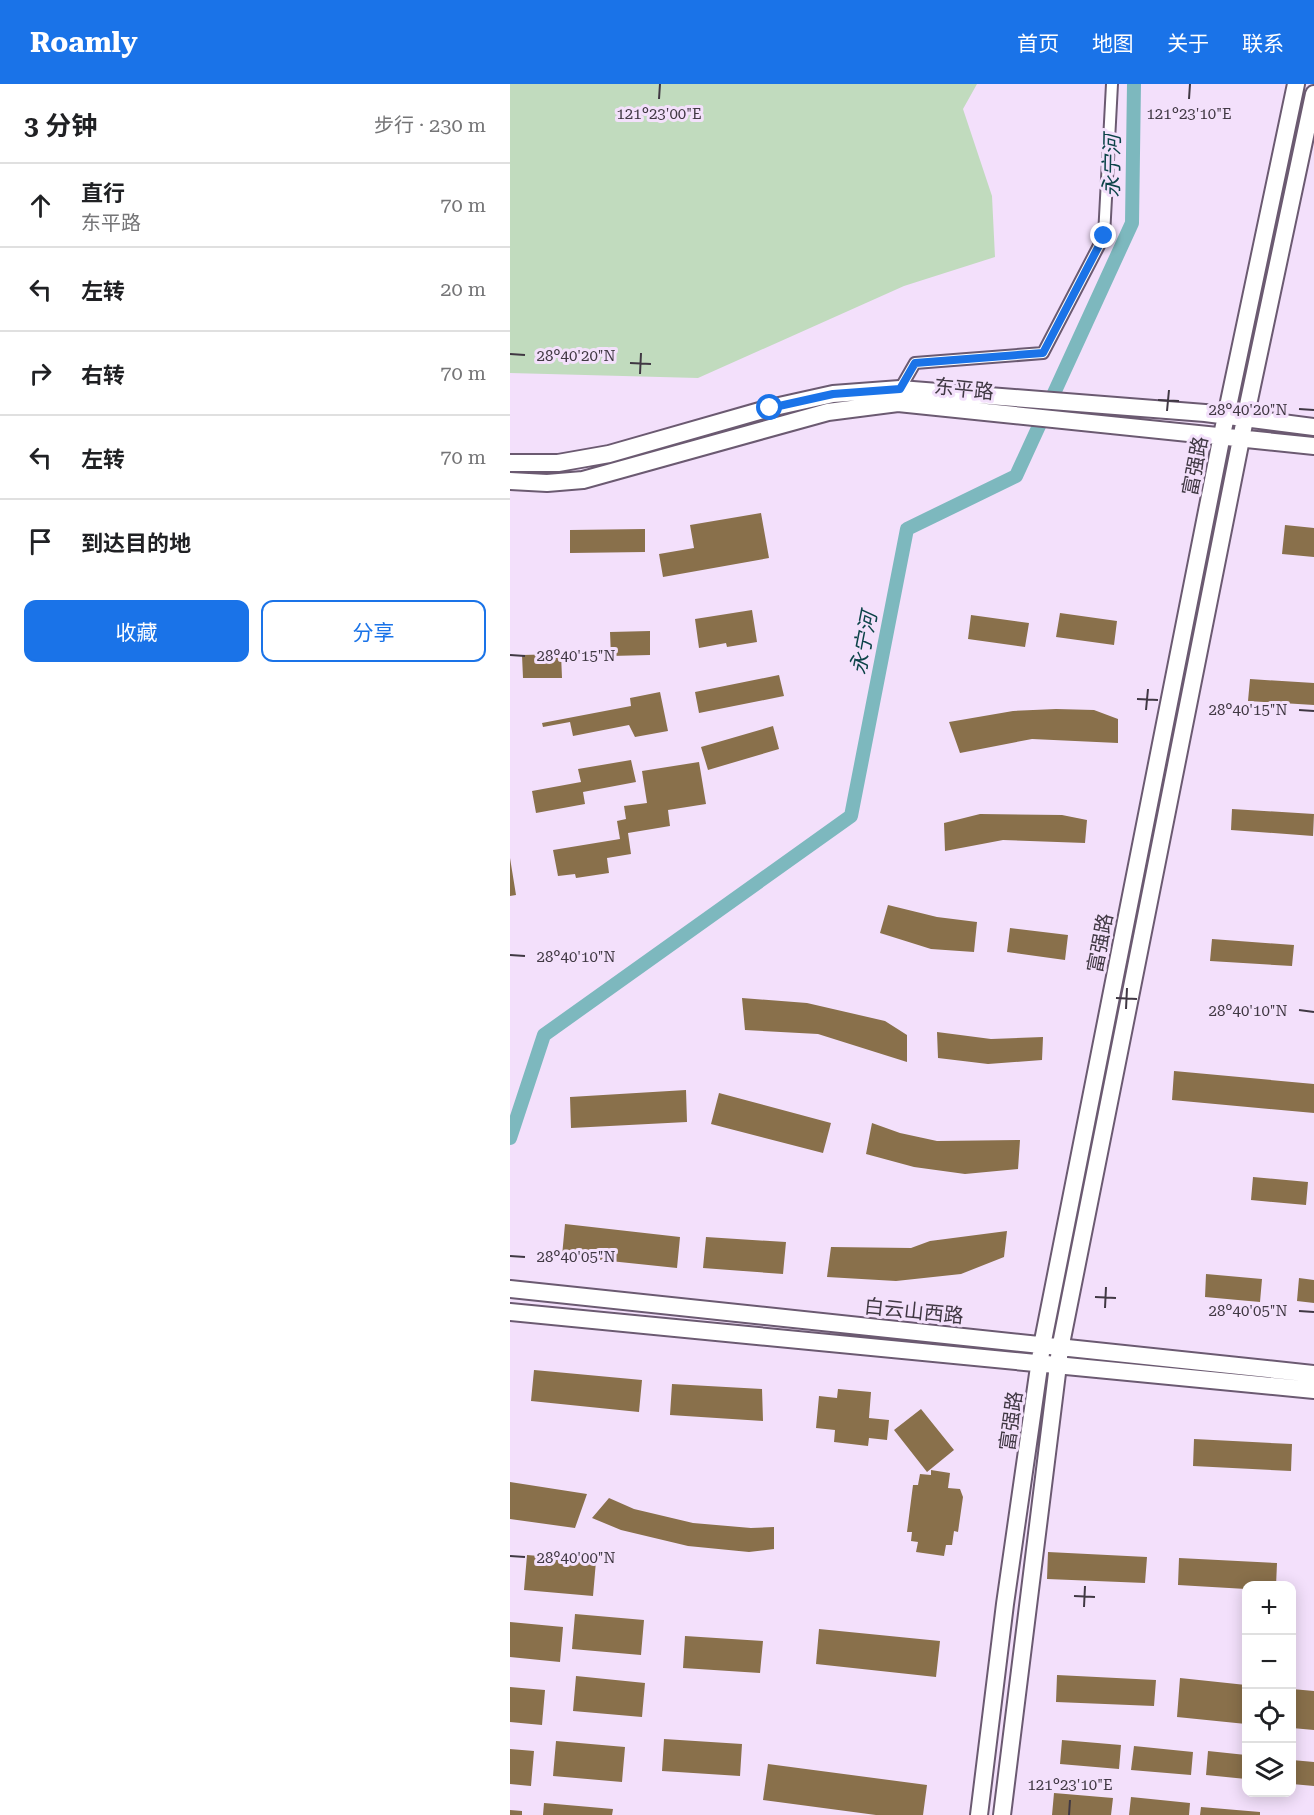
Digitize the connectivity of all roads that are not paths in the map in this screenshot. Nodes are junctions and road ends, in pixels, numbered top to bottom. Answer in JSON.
{"nodes":[{"id":1,"x":1112,"y":84,"type":"edge"},
{"id":2,"x":1296,"y":84,"type":"edge"},
{"id":3,"x":1314,"y":94,"type":"edge"},
{"id":4,"x":900,"y":389,"type":"junction"},
{"id":5,"x":1227,"y":416,"type":"junction"},
{"id":6,"x":1245,"y":419,"type":"junction"},
{"id":7,"x":1314,"y":427,"type":"edge"},
{"id":8,"x":1222,"y":435,"type":"junction"},
{"id":9,"x":1241,"y":438,"type":"junction"},
{"id":10,"x":1314,"y":446,"type":"edge"},
{"id":11,"x":510,"y":463,"type":"edge"},
{"id":12,"x":510,"y":481,"type":"edge"},
{"id":13,"x":510,"y":1289,"type":"edge"},
{"id":14,"x":510,"y":1312,"type":"edge"},
{"id":15,"x":1042,"y":1346,"type":"junction"},
{"id":16,"x":1060,"y":1348,"type":"junction"},
{"id":17,"x":1041,"y":1364,"type":"junction"},
{"id":18,"x":1058,"y":1366,"type":"junction"},
{"id":19,"x":1314,"y":1374,"type":"edge"},
{"id":20,"x":1314,"y":1390,"type":"edge"},
{"id":21,"x":979,"y":1815,"type":"edge"},
{"id":22,"x":1002,"y":1815,"type":"edge"}],
"edges":[{"from":1,"to":4,"type":"street"},
{"from":2,"to":5,"type":"main road","name":"富强路"},
{"from":3,"to":6,"type":"main road","name":"富强路"},
{"from":4,"to":5,"type":"main road","name":"东平路"},
{"from":4,"to":11,"type":"main road","name":"东平路"},
{"from":5,"to":6,"type":"main road","name":"东平路"},
{"from":5,"to":8,"type":"main road","name":"富强路"},
{"from":6,"to":7,"type":"main road","name":"东平路"},
{"from":6,"to":9,"type":"main road","name":"富强路"},
{"from":8,"to":9,"type":"main road","name":"东平路"},
{"from":8,"to":12,"type":"main road","name":"东平路"},
{"from":8,"to":15,"type":"main road","name":"富强路"},
{"from":9,"to":10,"type":"main road","name":"东平路"},
{"from":9,"to":16,"type":"main road","name":"富强路"},
{"from":13,"to":15,"type":"main road","name":"白云山西路"},
{"from":14,"to":17,"type":"main road","name":"白云山西路"},
{"from":15,"to":16,"type":"main road","name":"白云山西路"},
{"from":15,"to":17,"type":"main road","name":"富强路"},
{"from":16,"to":18,"type":"main road","name":"富强路"},
{"from":16,"to":19,"type":"main road","name":"白云山西路"},
{"from":17,"to":18,"type":"main road","name":"白云山西路"},
{"from":17,"to":21,"type":"main road","name":"富强路"},
{"from":18,"to":20,"type":"main road","name":"白云山西路"},
{"from":18,"to":22,"type":"main road","name":"富强路"}]}
